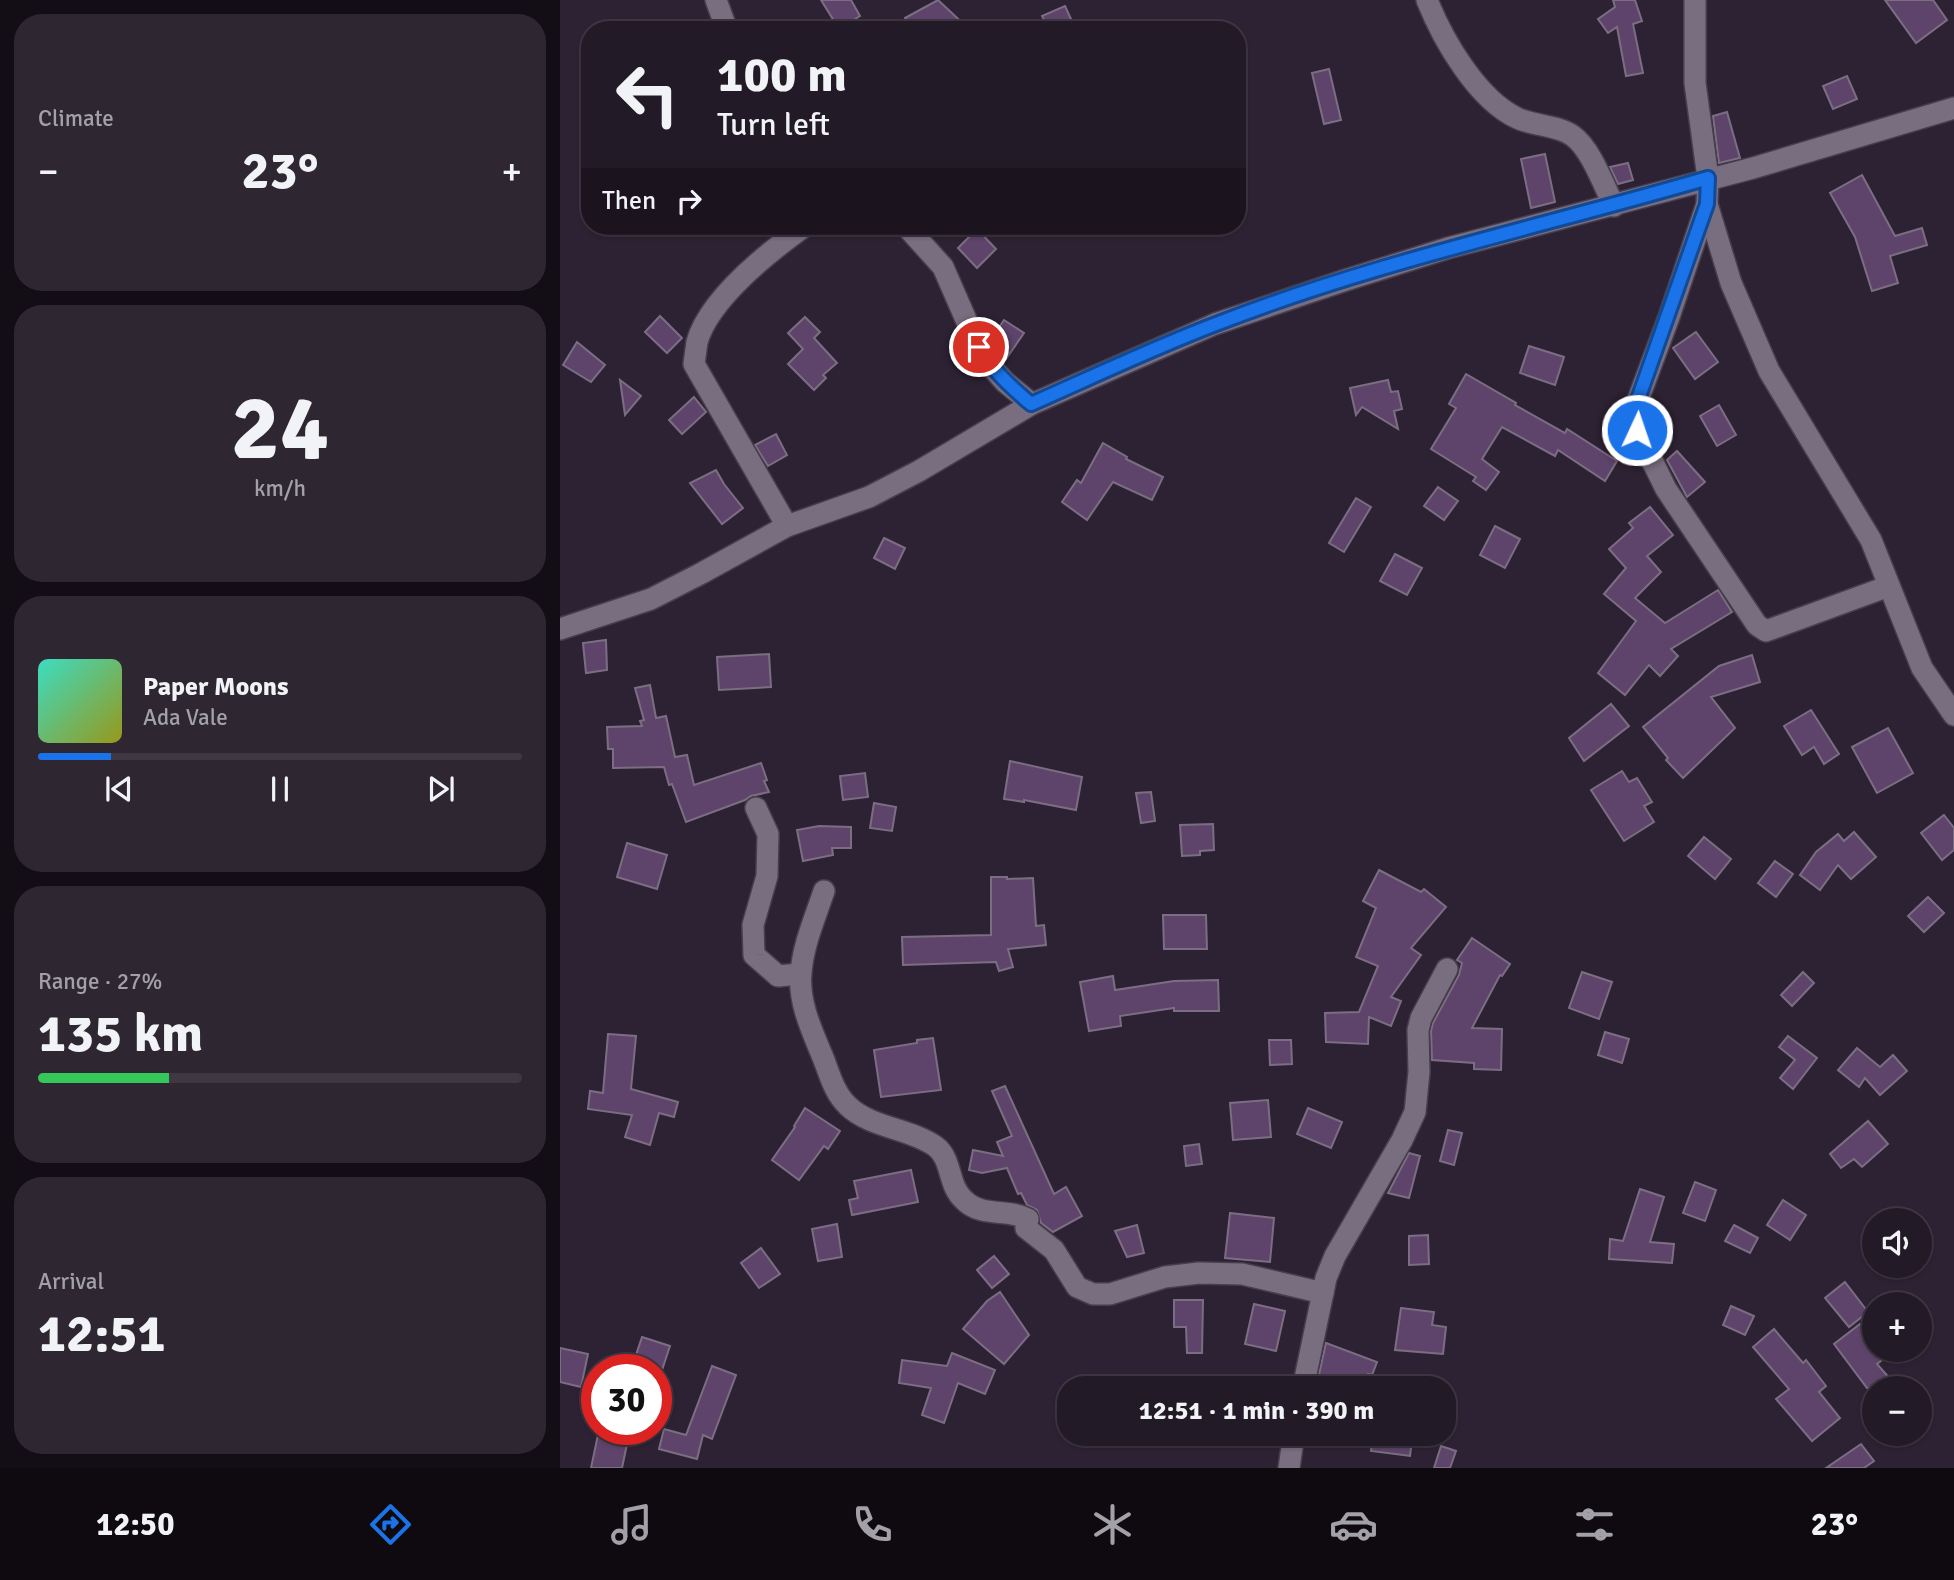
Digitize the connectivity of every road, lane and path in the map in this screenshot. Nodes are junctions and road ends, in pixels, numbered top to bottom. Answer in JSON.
{"nodes":[{"id":1,"x":716,"y":0,"type":"edge"},
{"id":2,"x":1427,"y":0,"type":"edge"},
{"id":3,"x":1695,"y":0,"type":"edge"},
{"id":4,"x":724,"y":21,"type":"edge"},
{"id":5,"x":1954,"y":108,"type":"edge"},
{"id":6,"x":1708,"y":178,"type":"junction"},
{"id":7,"x":1707,"y":204,"type":"junction"},
{"id":8,"x":1614,"y":206,"type":"junction"},
{"id":9,"x":794,"y":235,"type":"edge"},
{"id":10,"x":914,"y":235,"type":"edge"},
{"id":11,"x":1031,"y":404,"type":"junction"},
{"id":12,"x":787,"y":526,"type":"junction"},
{"id":13,"x":1889,"y":586,"type":"junction"},
{"id":14,"x":560,"y":629,"type":"edge"},
{"id":15,"x":1954,"y":715,"type":"edge"},
{"id":16,"x":756,"y":808,"type":"dead end"},
{"id":17,"x":824,"y":891,"type":"dead end"},
{"id":18,"x":1447,"y":970,"type":"dead end"},
{"id":19,"x":800,"y":974,"type":"junction"},
{"id":20,"x":1323,"y":1293,"type":"junction"},
{"id":21,"x":1306,"y":1376,"type":"edge"},
{"id":22,"x":1292,"y":1446,"type":"edge"},
{"id":23,"x":1289,"y":1468,"type":"edge"}],
"edges":[{"from":1,"to":4,"type":"street"},
{"from":2,"to":8,"type":"street"},
{"from":3,"to":6,"type":"street"},
{"from":5,"to":6,"type":"street"},
{"from":6,"to":7,"type":"street"},
{"from":6,"to":8,"type":"street"},
{"from":7,"to":13,"type":"street"},
{"from":7,"to":13,"type":"street"},
{"from":8,"to":11,"type":"street"},
{"from":9,"to":12,"type":"street"},
{"from":10,"to":11,"type":"street"},
{"from":11,"to":12,"type":"street"},
{"from":12,"to":14,"type":"street"},
{"from":13,"to":15,"type":"street"},
{"from":16,"to":19,"type":"street"},
{"from":17,"to":19,"type":"street"},
{"from":18,"to":20,"type":"street"},
{"from":19,"to":20,"type":"street"},
{"from":20,"to":21,"type":"street"},
{"from":22,"to":23,"type":"street"}]}
